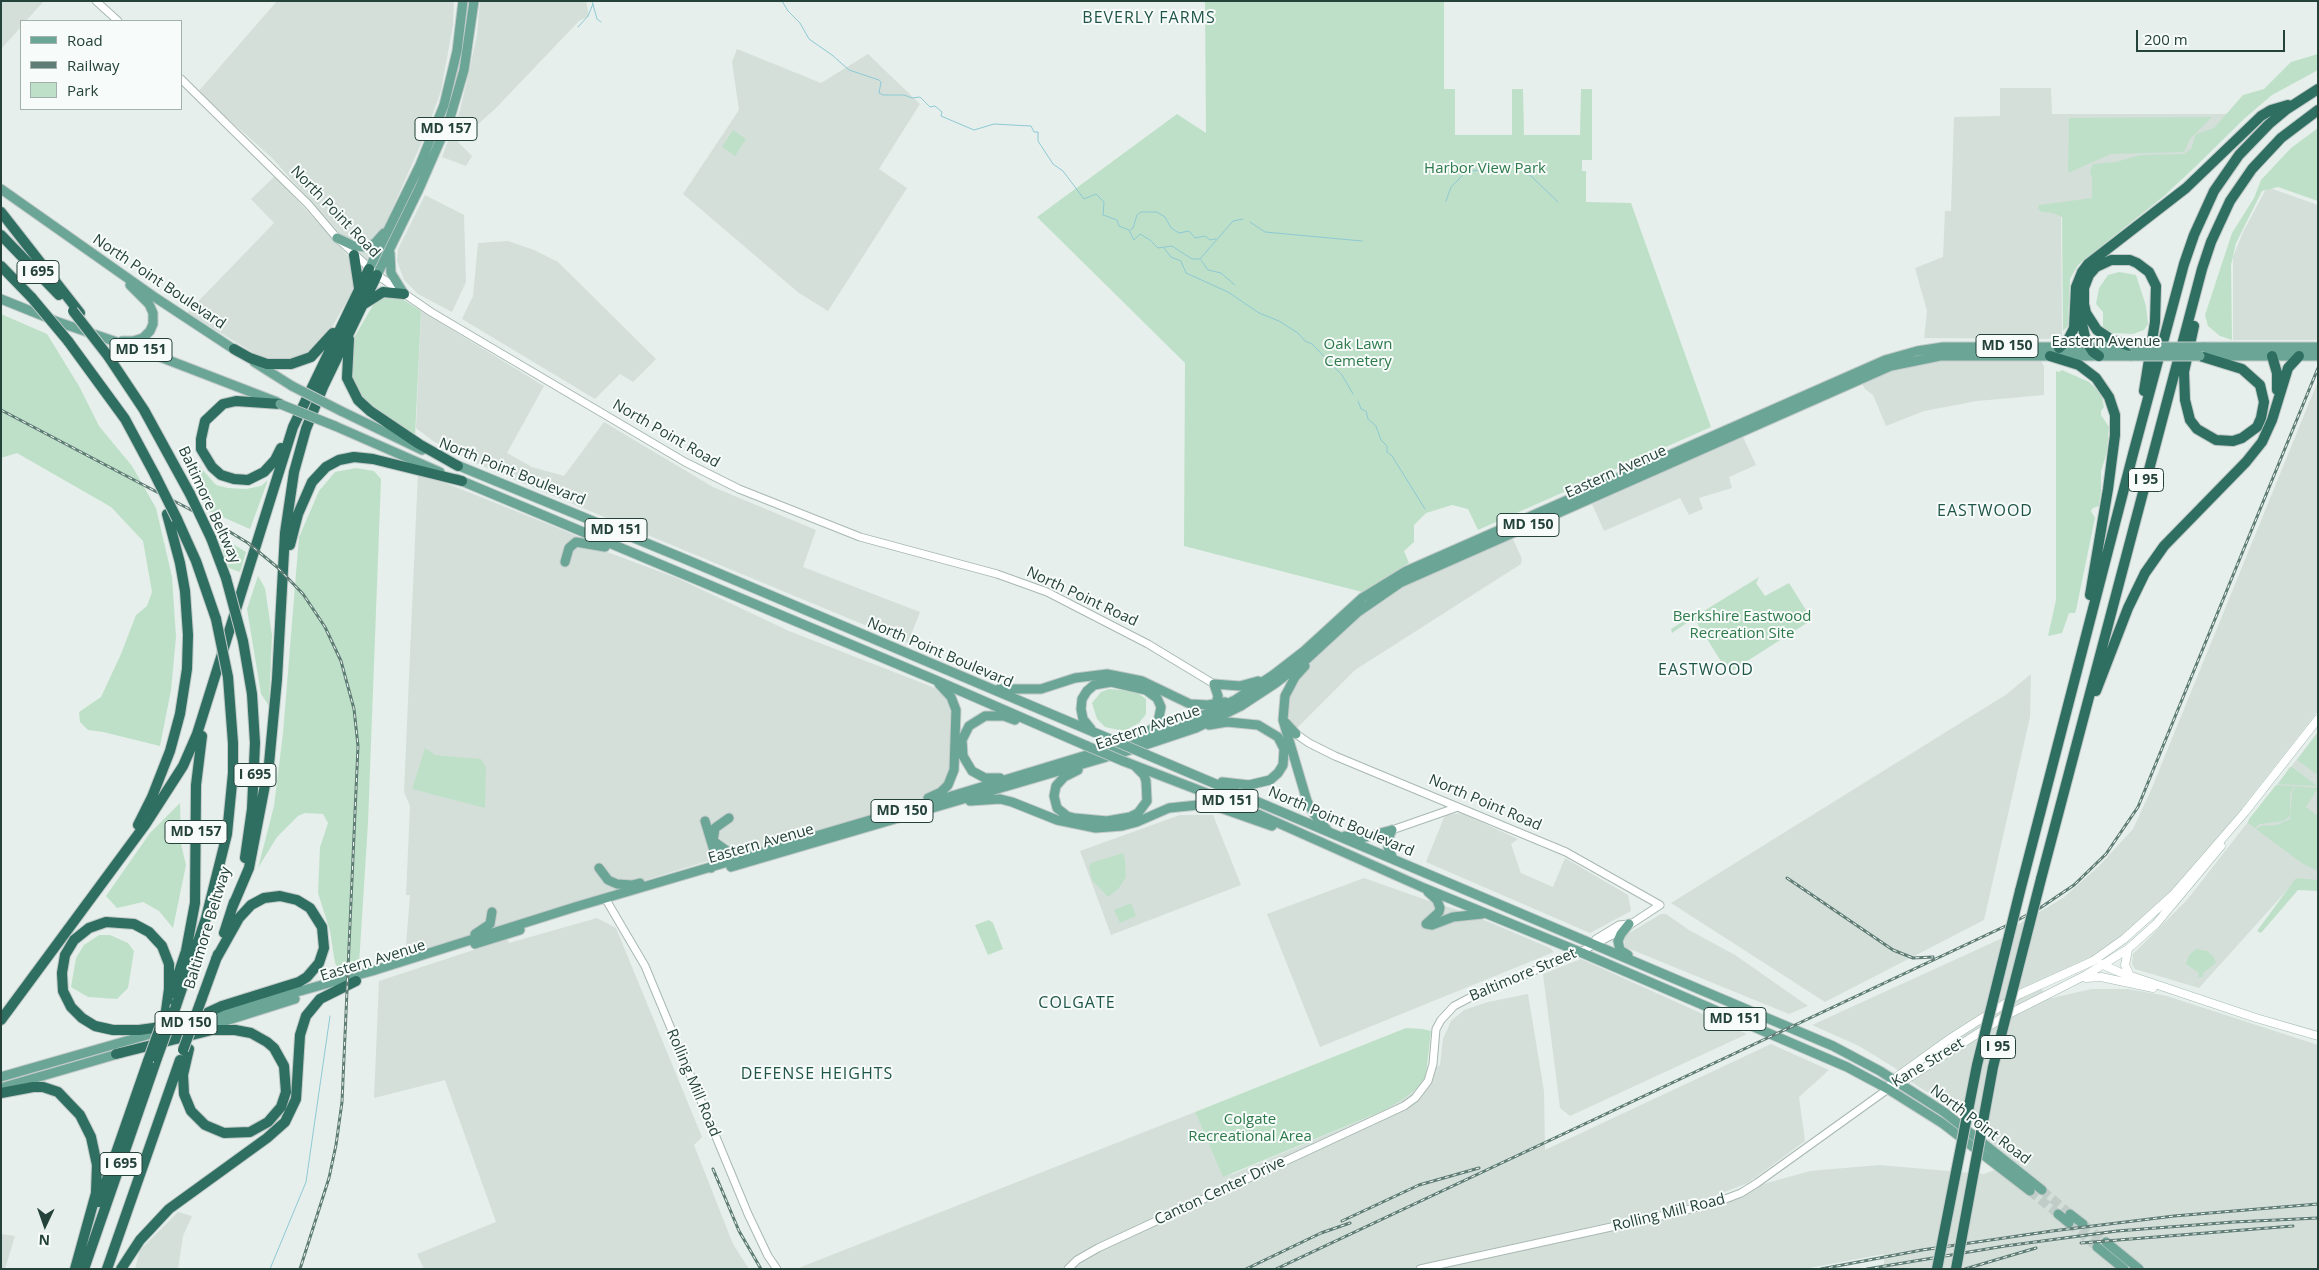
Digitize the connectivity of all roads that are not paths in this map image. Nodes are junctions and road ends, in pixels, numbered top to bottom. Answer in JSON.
{"nodes":[{"id":1,"x":96,"y":1,"type":"edge"},
{"id":2,"x":463,"y":1,"type":"edge"},
{"id":3,"x":474,"y":1,"type":"edge"},
{"id":4,"x":117,"y":20,"type":"edge"},
{"id":5,"x":182,"y":80,"type":"edge"},
{"id":6,"x":2318,"y":89,"type":"edge"},
{"id":7,"x":2298,"y":102,"type":"junction"},
{"id":8,"x":2318,"y":110,"type":"edge"},
{"id":9,"x":1,"y":189,"type":"edge"},
{"id":10,"x":1,"y":212,"type":"edge"},
{"id":11,"x":2221,"y":220,"type":"junction"},
{"id":12,"x":391,"y":223,"type":"junction"},
{"id":13,"x":1,"y":235,"type":"edge"},
{"id":14,"x":337,"y":238,"type":"junction"},
{"id":15,"x":391,"y":248,"type":"junction"},
{"id":16,"x":354,"y":255,"type":"junction"},
{"id":17,"x":109,"y":266,"type":"junction"},
{"id":18,"x":1,"y":268,"type":"edge"},
{"id":19,"x":373,"y":272,"type":"junction"},
{"id":20,"x":358,"y":291,"type":"junction"},
{"id":21,"x":404,"y":294,"type":"junction"},
{"id":22,"x":2076,"y":295,"type":"junction"},
{"id":23,"x":1,"y":299,"type":"edge"},
{"id":24,"x":364,"y":304,"type":"junction"},
{"id":25,"x":76,"y":312,"type":"junction"},
{"id":26,"x":345,"y":318,"type":"junction"},
{"id":27,"x":350,"y":331,"type":"junction"},
{"id":28,"x":110,"y":338,"type":"junction"},
{"id":29,"x":1954,"y":346,"type":"junction"},
{"id":30,"x":2318,"y":347,"type":"edge"},
{"id":31,"x":2059,"y":348,"type":"junction"},
{"id":32,"x":2089,"y":348,"type":"junction"},
{"id":33,"x":234,"y":349,"type":"junction"},
{"id":34,"x":1917,"y":351,"type":"junction"},
{"id":35,"x":2132,"y":351,"type":"junction"},
{"id":36,"x":2202,"y":351,"type":"junction"},
{"id":37,"x":2272,"y":351,"type":"junction"},
{"id":38,"x":2050,"y":356,"type":"junction"},
{"id":39,"x":2099,"y":356,"type":"junction"},
{"id":40,"x":2300,"y":356,"type":"junction"},
{"id":41,"x":2318,"y":356,"type":"edge"},
{"id":42,"x":1925,"y":358,"type":"junction"},
{"id":43,"x":1876,"y":372,"type":"junction"},
{"id":44,"x":280,"y":404,"type":"junction"},
{"id":45,"x":2276,"y":406,"type":"junction"},
{"id":46,"x":300,"y":412,"type":"junction"},
{"id":47,"x":1747,"y":425,"type":"junction"},
{"id":48,"x":2133,"y":454,"type":"junction"},
{"id":49,"x":458,"y":466,"type":"junction"},
{"id":50,"x":151,"y":473,"type":"junction"},
{"id":51,"x":462,"y":481,"type":"junction"},
{"id":52,"x":514,"y":489,"type":"junction"},
{"id":53,"x":560,"y":522,"type":"junction"},
{"id":54,"x":628,"y":552,"type":"junction"},
{"id":55,"x":565,"y":562,"type":"dead end"},
{"id":56,"x":1398,"y":580,"type":"junction"},
{"id":57,"x":282,"y":595,"type":"junction"},
{"id":58,"x":1320,"y":648,"type":"junction"},
{"id":59,"x":223,"y":653,"type":"junction"},
{"id":60,"x":1273,"y":675,"type":"junction"},
{"id":61,"x":2076,"y":676,"type":"junction"},
{"id":62,"x":933,"y":679,"type":"junction"},
{"id":63,"x":1214,"y":684,"type":"junction"},
{"id":64,"x":989,"y":688,"type":"junction"},
{"id":65,"x":1235,"y":700,"type":"junction"},
{"id":66,"x":1217,"y":704,"type":"junction"},
{"id":67,"x":1211,"y":712,"type":"junction"},
{"id":68,"x":2318,"y":719,"type":"edge"},
{"id":69,"x":1283,"y":720,"type":"junction"},
{"id":70,"x":1039,"y":726,"type":"junction"},
{"id":71,"x":1196,"y":728,"type":"junction"},
{"id":72,"x":1096,"y":733,"type":"junction"},
{"id":73,"x":1296,"y":734,"type":"joint"},
{"id":74,"x":2076,"y":741,"type":"junction"},
{"id":75,"x":1127,"y":747,"type":"junction"},
{"id":76,"x":1125,"y":762,"type":"junction"},
{"id":77,"x":1041,"y":768,"type":"junction"},
{"id":78,"x":1186,"y":770,"type":"junction"},
{"id":79,"x":951,"y":803,"type":"junction"},
{"id":80,"x":1458,"y":807,"type":"junction"},
{"id":81,"x":2245,"y":812,"type":"junction"},
{"id":82,"x":896,"y":813,"type":"junction"},
{"id":83,"x":729,"y":818,"type":"dead end"},
{"id":84,"x":705,"y":820,"type":"dead end"},
{"id":85,"x":1392,"y":830,"type":"junction"},
{"id":86,"x":1334,"y":834,"type":"junction"},
{"id":87,"x":713,"y":841,"type":"junction"},
{"id":88,"x":1324,"y":844,"type":"junction"},
{"id":89,"x":761,"y":851,"type":"junction"},
{"id":90,"x":1393,"y":859,"type":"junction"},
{"id":91,"x":713,"y":866,"type":"junction"},
{"id":92,"x":599,"y":868,"type":"dead end"},
{"id":93,"x":693,"y":875,"type":"junction"},
{"id":94,"x":100,"y":882,"type":"junction"},
{"id":95,"x":1424,"y":888,"type":"junction"},
{"id":96,"x":607,"y":901,"type":"junction"},
{"id":97,"x":1660,"y":905,"type":"joint"},
{"id":98,"x":232,"y":908,"type":"junction"},
{"id":99,"x":492,"y":912,"type":"dead end"},
{"id":100,"x":1487,"y":914,"type":"junction"},
{"id":101,"x":1629,"y":924,"type":"junction"},
{"id":102,"x":459,"y":943,"type":"junction"},
{"id":103,"x":1592,"y":944,"type":"junction"},
{"id":104,"x":2128,"y":949,"type":"junction"},
{"id":105,"x":1580,"y":952,"type":"junction"},
{"id":106,"x":2104,"y":953,"type":"junction"},
{"id":107,"x":216,"y":959,"type":"junction"},
{"id":108,"x":2089,"y":962,"type":"junction"},
{"id":109,"x":2104,"y":965,"type":"junction"},
{"id":110,"x":1647,"y":967,"type":"junction"},
{"id":111,"x":2130,"y":976,"type":"junction"},
{"id":112,"x":2076,"y":979,"type":"junction"},
{"id":113,"x":356,"y":981,"type":"junction"},
{"id":114,"x":2118,"y":981,"type":"junction"},
{"id":115,"x":2172,"y":990,"type":"junction"},
{"id":116,"x":166,"y":1011,"type":"junction"},
{"id":117,"x":1,"y":1020,"type":"edge"},
{"id":118,"x":183,"y":1024,"type":"junction"},
{"id":119,"x":1436,"y":1029,"type":"joint"},
{"id":120,"x":2318,"y":1036,"type":"edge"},
{"id":121,"x":186,"y":1050,"type":"junction"},
{"id":122,"x":116,"y":1054,"type":"junction"},
{"id":123,"x":153,"y":1060,"type":"junction"},
{"id":124,"x":1,"y":1077,"type":"edge"},
{"id":125,"x":1898,"y":1081,"type":"junction"},
{"id":126,"x":1,"y":1088,"type":"edge"},
{"id":127,"x":1888,"y":1089,"type":"junction"},
{"id":128,"x":1,"y":1093,"type":"edge"},
{"id":129,"x":1958,"y":1129,"type":"junction"},
{"id":130,"x":1954,"y":1176,"type":"junction"},
{"id":131,"x":2030,"y":1190,"type":"tunnel mouth"},
{"id":132,"x":2042,"y":1190,"type":"tunnel mouth"},
{"id":133,"x":2058,"y":1214,"type":"tunnel mouth"},
{"id":134,"x":1965,"y":1217,"type":"junction"},
{"id":135,"x":2083,"y":1224,"type":"tunnel mouth"},
{"id":136,"x":2106,"y":1242,"type":"tunnel mouth"},
{"id":137,"x":2097,"y":1247,"type":"tunnel mouth"},
{"id":138,"x":75,"y":1269,"type":"edge"},
{"id":139,"x":84,"y":1269,"type":"edge"},
{"id":140,"x":107,"y":1269,"type":"edge"},
{"id":141,"x":121,"y":1269,"type":"edge"},
{"id":142,"x":777,"y":1269,"type":"edge"},
{"id":143,"x":1068,"y":1269,"type":"edge"},
{"id":144,"x":1420,"y":1269,"type":"edge"},
{"id":145,"x":1937,"y":1269,"type":"edge"},
{"id":146,"x":1941,"y":1269,"type":"edge"},
{"id":147,"x":1956,"y":1269,"type":"edge"},
{"id":148,"x":1960,"y":1269,"type":"edge"},
{"id":149,"x":2124,"y":1269,"type":"edge"},
{"id":150,"x":2138,"y":1269,"type":"edge"}],
"edges":[{"from":1,"to":4,"type":"street"},
{"from":2,"to":12,"type":"main road","number":"MD 157"},
{"from":3,"to":15,"type":"main road","number":"MD 157"},
{"from":5,"to":14,"type":"street","name":"North Point Road"},
{"from":6,"to":7,"type":"highway","number":"I 95"},
{"from":7,"to":22,"type":"highway"},
{"from":7,"to":48,"type":"highway","number":"I 95"},
{"from":8,"to":11,"type":"highway","number":"I 95"},
{"from":9,"to":17,"type":"main road","name":"North Point Boulevard","number":"MD 151"},
{"from":10,"to":25,"type":"highway"},
{"from":11,"to":36,"type":"highway"},
{"from":11,"to":74,"type":"highway","number":"I 95"},
{"from":12,"to":14,"type":"main road"},
{"from":12,"to":19,"type":"main road","number":"MD 157"},
{"from":13,"to":25,"type":"highway","name":"Baltimore Beltway","number":"I 695"},
{"from":14,"to":16,"type":"street","name":"North Point Road"},
{"from":15,"to":19,"type":"main road","number":"MD 157"},
{"from":15,"to":21,"type":"main road"},
{"from":16,"to":19,"type":"street","name":"North Point Road"},
{"from":16,"to":20,"type":"highway"},
{"from":17,"to":28,"type":"main road"},
{"from":17,"to":33,"type":"main road","name":"North Point Boulevard","number":"MD 151"},
{"from":18,"to":50,"type":"highway","number":"I 695","bridge":true},
{"from":19,"to":20,"type":"highway"},
{"from":19,"to":21,"type":"street","name":"North Point Road"},
{"from":19,"to":24,"type":"highway"},
{"from":20,"to":26,"type":"highway"},
{"from":21,"to":24,"type":"highway"},
{"from":21,"to":63,"type":"street","name":"North Point Road"},
{"from":22,"to":31,"type":"highway"},
{"from":22,"to":32,"type":"highway"},
{"from":23,"to":28,"type":"main road","name":"North Point Boulevard","number":"MD 151"},
{"from":24,"to":27,"type":"highway"},
{"from":25,"to":98,"type":"highway","name":"Baltimore Beltway","number":"I 695","bridge":true},
{"from":26,"to":33,"type":"highway"},
{"from":26,"to":46,"type":"highway"},
{"from":27,"to":49,"type":"highway"},
{"from":27,"to":57,"type":"highway"},
{"from":28,"to":44,"type":"main road","name":"North Point Boulevard","number":"MD 151"},
{"from":29,"to":31,"type":"main road","name":"Eastern Avenue","number":"MD 150"},
{"from":29,"to":34,"type":"main road","name":"Eastern Avenue","number":"MD 150"},
{"from":29,"to":42,"type":"main road"},
{"from":30,"to":37,"type":"main road","name":"Eastern Avenue","number":"MD 150"},
{"from":31,"to":32,"type":"main road","name":"Eastern Avenue","number":"MD 150"},
{"from":32,"to":35,"type":"main road","name":"Eastern Avenue","number":"MD 150"},
{"from":32,"to":39,"type":"highway"},
{"from":33,"to":49,"type":"main road","name":"North Point Boulevard","number":"MD 151","bridge":true},
{"from":34,"to":43,"type":"main road"},
{"from":34,"to":47,"type":"main road","name":"Eastern Avenue","number":"MD 150"},
{"from":35,"to":36,"type":"main road","name":"Eastern Avenue","number":"MD 150","bridge":true},
{"from":35,"to":39,"type":"main road","name":"Eastern Avenue","number":"MD 150"},
{"from":35,"to":48,"type":"highway"},
{"from":36,"to":37,"type":"main road","name":"Eastern Avenue","number":"MD 150"},
{"from":37,"to":40,"type":"main road","name":"Eastern Avenue","number":"MD 150"},
{"from":37,"to":45,"type":"highway"},
{"from":38,"to":39,"type":"main road","name":"Eastern Avenue","number":"MD 150"},
{"from":38,"to":42,"type":"main road","name":"Eastern Avenue","number":"MD 150"},
{"from":38,"to":61,"type":"highway"},
{"from":40,"to":41,"type":"main road","name":"Eastern Avenue","number":"MD 150"},
{"from":40,"to":45,"type":"highway"},
{"from":42,"to":43,"type":"main road","name":"Eastern Avenue","number":"MD 150"},
{"from":43,"to":47,"type":"main road","name":"Eastern Avenue","number":"MD 150"},
{"from":44,"to":46,"type":"highway"},
{"from":44,"to":51,"type":"main road","name":"North Point Boulevard","number":"MD 151","bridge":true},
{"from":45,"to":74,"type":"highway"},
{"from":46,"to":59,"type":"highway"},
{"from":47,"to":56,"type":"main road","name":"Eastern Avenue","number":"MD 150"},
{"from":48,"to":61,"type":"highway","number":"I 95"},
{"from":49,"to":52,"type":"main road","name":"North Point Boulevard","number":"MD 151"},
{"from":50,"to":94,"type":"highway"},
{"from":50,"to":123,"type":"highway","name":"Baltimore Beltway","number":"I 695","bridge":true},
{"from":51,"to":53,"type":"main road","name":"North Point Boulevard","number":"MD 151"},
{"from":51,"to":57,"type":"highway"},
{"from":52,"to":53,"type":"main road"},
{"from":52,"to":64,"type":"main road","name":"North Point Boulevard","number":"MD 151"},
{"from":53,"to":54,"type":"main road","name":"North Point Boulevard","number":"MD 151"},
{"from":54,"to":55,"type":"main road"},
{"from":54,"to":62,"type":"main road","name":"North Point Boulevard","number":"MD 151"},
{"from":56,"to":58,"type":"main road","name":"Eastern Avenue","number":"MD 150"},
{"from":56,"to":60,"type":"main road","name":"Eastern Avenue","number":"MD 150"},
{"from":57,"to":98,"type":"highway"},
{"from":58,"to":69,"type":"main road"},
{"from":58,"to":71,"type":"main road","name":"Eastern Avenue","number":"MD 150"},
{"from":59,"to":94,"type":"highway"},
{"from":59,"to":116,"type":"highway","number":"MD 157"},
{"from":60,"to":63,"type":"main road"},
{"from":60,"to":65,"type":"main road","name":"Eastern Avenue","number":"MD 150"},
{"from":61,"to":130,"type":"highway","number":"I 95","bridge":true},
{"from":62,"to":70,"type":"main road","name":"North Point Boulevard","number":"MD 151"},
{"from":62,"to":82,"type":"main road"},
{"from":63,"to":66,"type":"main road"},
{"from":64,"to":66,"type":"main road"},
{"from":64,"to":72,"type":"main road","name":"North Point Boulevard","number":"MD 151"},
{"from":65,"to":66,"type":"main road"},
{"from":65,"to":67,"type":"main road","name":"Eastern Avenue","number":"MD 150"},
{"from":66,"to":67,"type":"main road"},
{"from":67,"to":75,"type":"main road","name":"Eastern Avenue","number":"MD 150"},
{"from":68,"to":81,"type":"main road","name":"Kane Street"},
{"from":69,"to":73,"type":"main road"},
{"from":69,"to":86,"type":"main road"},
{"from":70,"to":76,"type":"main road","name":"North Point Boulevard","number":"MD 151","bridge":true},
{"from":70,"to":77,"type":"main road"},
{"from":71,"to":75,"type":"main road","name":"Eastern Avenue","number":"MD 150"},
{"from":71,"to":78,"type":"main road"},
{"from":72,"to":75,"type":"main road"},
{"from":72,"to":78,"type":"main road","name":"North Point Boulevard","number":"MD 151","bridge":true},
{"from":73,"to":80,"type":"street","name":"North Point Road"},
{"from":74,"to":134,"type":"highway","number":"I 95","bridge":true},
{"from":75,"to":76,"type":"main road"},
{"from":75,"to":77,"type":"main road","name":"Eastern Avenue","number":"MD 150"},
{"from":75,"to":79,"type":"main road","name":"Eastern Avenue","number":"MD 150"},
{"from":76,"to":88,"type":"main road","name":"North Point Boulevard","number":"MD 151"},
{"from":77,"to":82,"type":"main road","name":"Eastern Avenue","number":"MD 150"},
{"from":78,"to":86,"type":"main road","name":"North Point Boulevard","number":"MD 151"},
{"from":79,"to":88,"type":"main road"},
{"from":79,"to":93,"type":"main road","name":"Eastern Avenue","number":"MD 150"},
{"from":80,"to":85,"type":"street"},
{"from":80,"to":97,"type":"street","name":"North Point Road"},
{"from":81,"to":104,"type":"main road","name":"Kane Street"},
{"from":81,"to":106,"type":"main road","name":"Kane Street"},
{"from":82,"to":89,"type":"main road","name":"Eastern Avenue","number":"MD 150"},
{"from":83,"to":87,"type":"main road"},
{"from":84,"to":87,"type":"main road"},
{"from":85,"to":86,"type":"main road"},
{"from":85,"to":90,"type":"main road"},
{"from":86,"to":90,"type":"main road","name":"North Point Boulevard","number":"MD 151"},
{"from":87,"to":89,"type":"main road"},
{"from":87,"to":91,"type":"main road"},
{"from":88,"to":95,"type":"main road","name":"North Point Boulevard","number":"MD 151"},
{"from":89,"to":91,"type":"main road","name":"Eastern Avenue","number":"MD 150"},
{"from":90,"to":103,"type":"main road","name":"North Point Boulevard","number":"MD 151"},
{"from":91,"to":93,"type":"main road","name":"Eastern Avenue"},
{"from":92,"to":93,"type":"main road"},
{"from":93,"to":96,"type":"main road","name":"Eastern Avenue","number":"MD 150"},
{"from":94,"to":117,"type":"highway"},
{"from":95,"to":100,"type":"main road","name":"North Point Boulevard","number":"MD 151"},
{"from":95,"to":100,"type":"main road"},
{"from":96,"to":102,"type":"main road","name":"Eastern Avenue","number":"MD 150"},
{"from":96,"to":113,"type":"main road","name":"Eastern Avenue","number":"MD 150"},
{"from":96,"to":142,"type":"street","name":"Rolling Mill Road"},
{"from":97,"to":101,"type":"street","name":"Baltimore Street"},
{"from":98,"to":107,"type":"highway","name":"Baltimore Beltway","number":"I 695"},
{"from":99,"to":102,"type":"main road"},
{"from":100,"to":105,"type":"main road","name":"North Point Boulevard","number":"MD 151"},
{"from":101,"to":103,"type":"street","name":"Baltimore Street"},
{"from":101,"to":110,"type":"main road"},
{"from":102,"to":118,"type":"main road","name":"Eastern Avenue","number":"MD 150"},
{"from":103,"to":105,"type":"street","name":"Baltimore Street"},
{"from":103,"to":110,"type":"main road","name":"North Point Boulevard","number":"MD 151"},
{"from":104,"to":109,"type":"main road","name":"Kane Street"},
{"from":104,"to":111,"type":"main road"},
{"from":105,"to":119,"type":"street","name":"Baltimore Street"},
{"from":105,"to":127,"type":"main road","name":"North Point Boulevard","number":"MD 151"},
{"from":106,"to":108,"type":"main road","name":"Kane Street"},
{"from":106,"to":109,"type":"main road"},
{"from":107,"to":118,"type":"highway"},
{"from":107,"to":121,"type":"highway","name":"Baltimore Beltway","number":"I 695","bridge":true},
{"from":108,"to":109,"type":"main road"},
{"from":108,"to":125,"type":"main road","name":"Kane Street"},
{"from":109,"to":111,"type":"main road"},
{"from":109,"to":112,"type":"main road","name":"Kane Street"},
{"from":109,"to":114,"type":"main road"},
{"from":110,"to":125,"type":"main road","name":"North Point Boulevard","number":"MD 151"},
{"from":111,"to":115,"type":"main road"},
{"from":112,"to":114,"type":"main road"},
{"from":112,"to":125,"type":"main road","name":"Kane Street"},
{"from":113,"to":122,"type":"main road","name":"Eastern Avenue","number":"MD 150"},
{"from":113,"to":141,"type":"highway"},
{"from":114,"to":115,"type":"main road"},
{"from":115,"to":120,"type":"main road"},
{"from":116,"to":118,"type":"highway"},
{"from":116,"to":123,"type":"highway","number":"MD 157","bridge":true},
{"from":118,"to":124,"type":"main road","name":"Eastern Avenue","number":"MD 150"},
{"from":119,"to":143,"type":"street","name":"Canton Center Drive"},
{"from":121,"to":122,"type":"highway"},
{"from":121,"to":140,"type":"highway","name":"Baltimore Beltway","number":"I 695"},
{"from":122,"to":126,"type":"main road","name":"Eastern Avenue","number":"MD 150"},
{"from":123,"to":138,"type":"highway"},
{"from":123,"to":139,"type":"highway","name":"Baltimore Beltway","number":"I 695"},
{"from":125,"to":127,"type":"main road","name":"Kane Street"},
{"from":125,"to":129,"type":"main road","name":"North Point Road","number":"MD 151"},
{"from":127,"to":129,"type":"main road","name":"North Point Road","number":"MD 151"},
{"from":127,"to":144,"type":"street","name":"Rolling Mill Road"},
{"from":128,"to":138,"type":"highway"},
{"from":129,"to":131,"type":"main road","name":"North Point Road","number":"MD 151"},
{"from":129,"to":132,"type":"main road","name":"North Point Road","number":"MD 151"},
{"from":130,"to":145,"type":"highway","bridge":true},
{"from":130,"to":146,"type":"highway","number":"I 95","bridge":true},
{"from":133,"to":135,"type":"main road"},
{"from":134,"to":147,"type":"highway","number":"I 95","bridge":true},
{"from":134,"to":148,"type":"highway","bridge":true},
{"from":136,"to":150,"type":"main road"},
{"from":137,"to":149,"type":"main road"}]}
